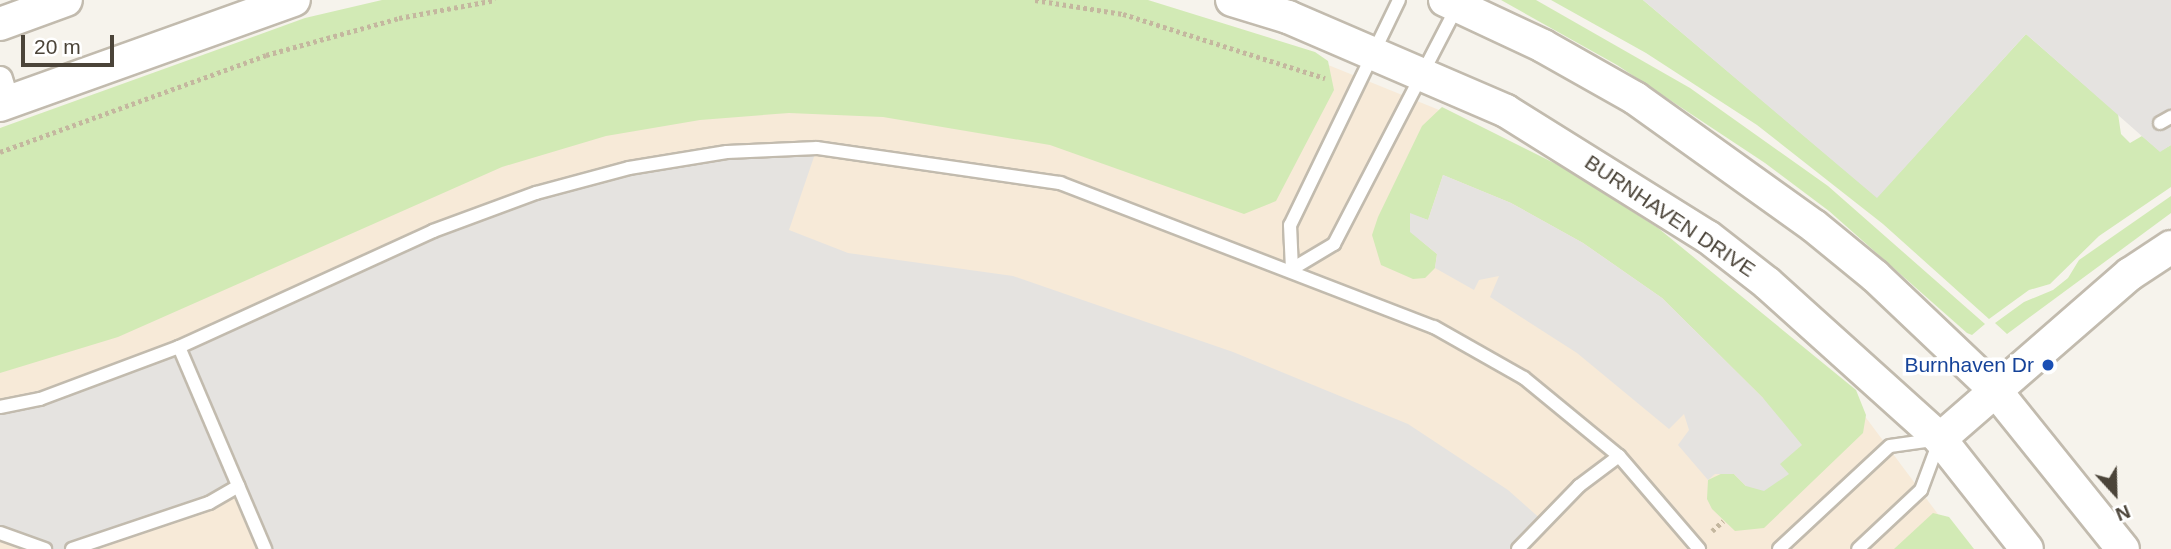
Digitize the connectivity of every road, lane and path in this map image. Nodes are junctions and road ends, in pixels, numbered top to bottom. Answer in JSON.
{"nodes":[{"id":1,"x":66,"y":0,"type":"edge"},
{"id":2,"x":295,"y":0,"type":"edge"},
{"id":3,"x":495,"y":0,"type":"edge"},
{"id":4,"x":1035,"y":0,"type":"edge"},
{"id":5,"x":1232,"y":0,"type":"edge"},
{"id":6,"x":1399,"y":0,"type":"edge"},
{"id":7,"x":1454,"y":2,"type":"edge"},
{"id":8,"x":0,"y":24,"type":"edge"},
{"id":9,"x":1374,"y":52,"type":"junction"},
{"id":10,"x":1424,"y":73,"type":"junction"},
{"id":11,"x":1325,"y":78,"type":"dead end"},
{"id":12,"x":2,"y":95,"type":"edge"},
{"id":13,"x":0,"y":152,"type":"edge"},
{"id":14,"x":2171,"y":247,"type":"edge"},
{"id":15,"x":1292,"y":269,"type":"junction"},
{"id":16,"x":179,"y":347,"type":"junction"},
{"id":17,"x":1995,"y":390,"type":"junction"},
{"id":18,"x":0,"y":407,"type":"edge"},
{"id":19,"x":1940,"y":439,"type":"junction"},
{"id":20,"x":1619,"y":456,"type":"junction"},
{"id":21,"x":239,"y":486,"type":"junction"},
{"id":22,"x":0,"y":533,"type":"edge"},
{"id":23,"x":45,"y":549,"type":"edge"},
{"id":24,"x":72,"y":549,"type":"edge"},
{"id":25,"x":265,"y":549,"type":"edge"},
{"id":26,"x":1518,"y":549,"type":"edge"},
{"id":27,"x":1699,"y":549,"type":"edge"},
{"id":28,"x":1779,"y":549,"type":"edge"},
{"id":29,"x":1858,"y":549,"type":"edge"},
{"id":30,"x":2027,"y":549,"type":"edge"},
{"id":31,"x":2123,"y":549,"type":"edge"}],
"edges":[{"from":1,"to":8,"type":"street"},
{"from":2,"to":12,"type":"street"},
{"from":3,"to":13,"type":"path"},
{"from":4,"to":11,"type":"path"},
{"from":5,"to":9,"type":"street","name":"BURNHAVEN DRIVE"},
{"from":6,"to":9,"type":"lane"},
{"from":7,"to":10,"type":"lane"},
{"from":7,"to":17,"type":"street"},
{"from":9,"to":10,"type":"street","name":"BURNHAVEN DRIVE"},
{"from":9,"to":15,"type":"lane"},
{"from":10,"to":15,"type":"lane"},
{"from":10,"to":19,"type":"street","name":"BURNHAVEN DRIVE"},
{"from":14,"to":17,"type":"street"},
{"from":15,"to":16,"type":"lane"},
{"from":15,"to":20,"type":"lane"},
{"from":16,"to":18,"type":"lane"},
{"from":16,"to":21,"type":"lane"},
{"from":17,"to":19,"type":"street"},
{"from":17,"to":31,"type":"street"},
{"from":19,"to":28,"type":"lane"},
{"from":19,"to":29,"type":"lane"},
{"from":19,"to":30,"type":"street","name":"BURNHAVEN DRIVE"},
{"from":20,"to":26,"type":"lane"},
{"from":20,"to":27,"type":"lane"},
{"from":21,"to":24,"type":"lane"},
{"from":21,"to":25,"type":"lane"},
{"from":22,"to":23,"type":"lane"}]}
